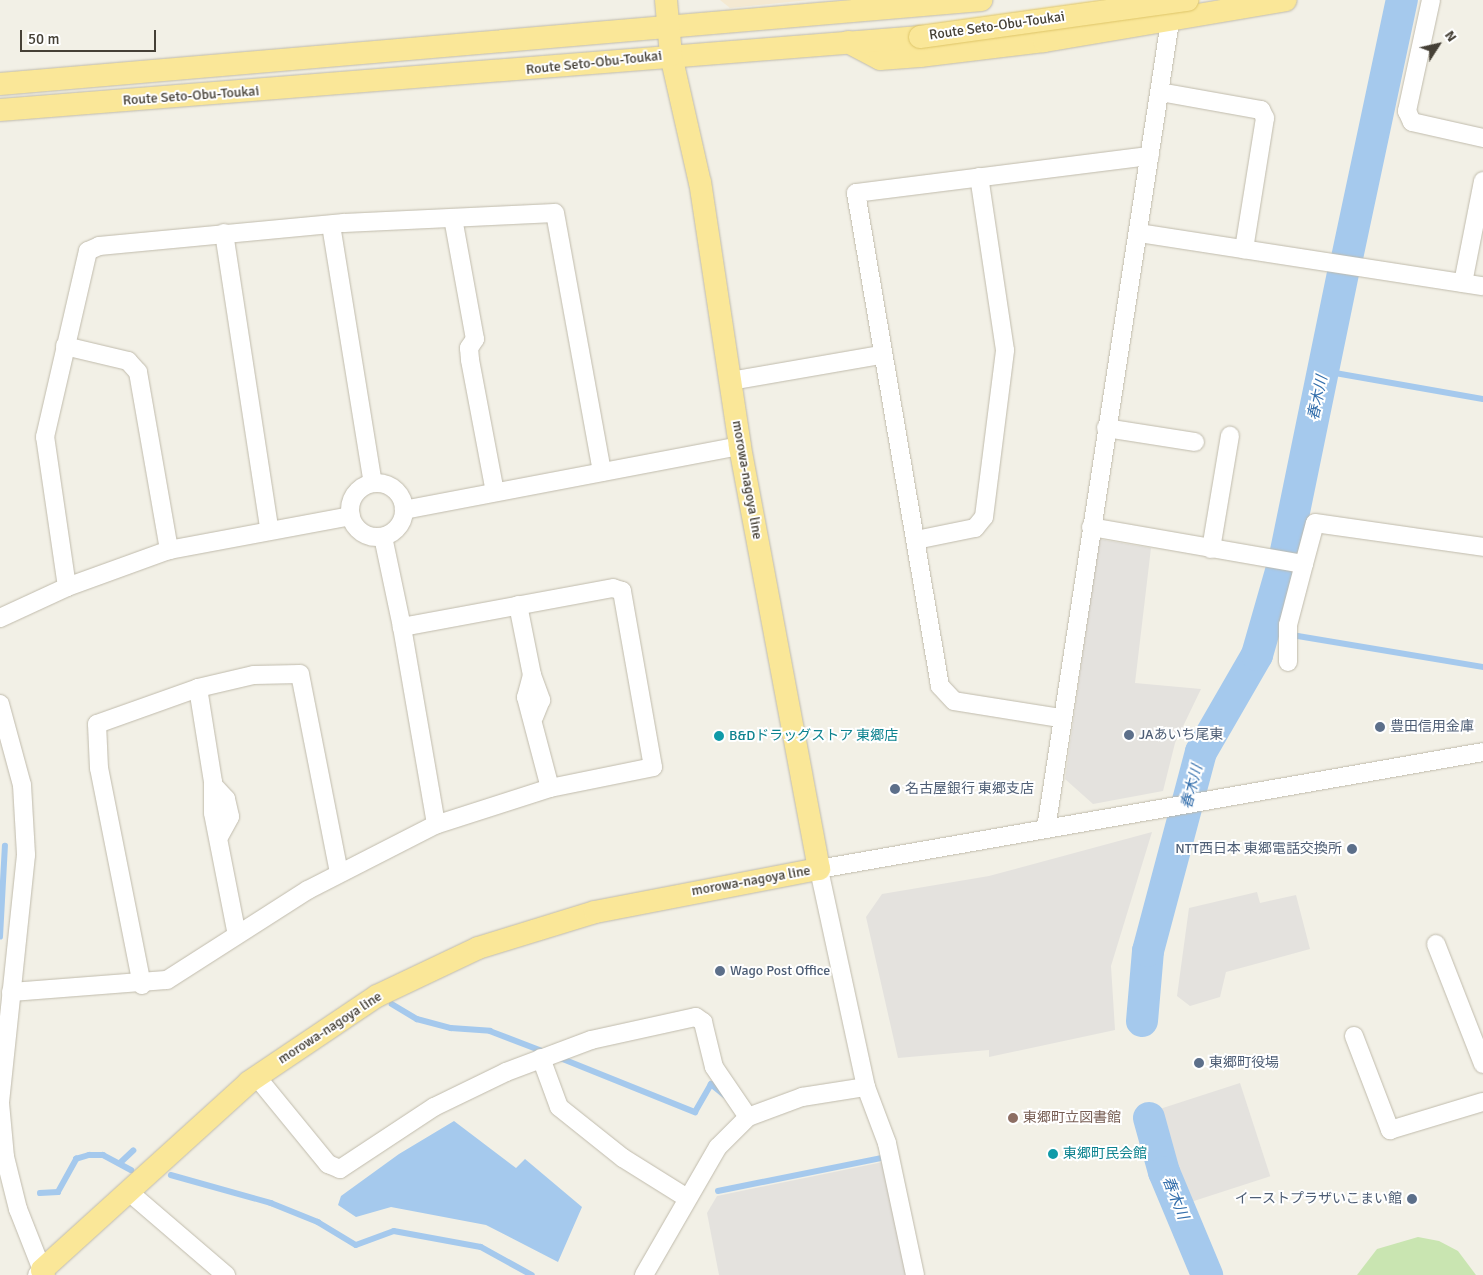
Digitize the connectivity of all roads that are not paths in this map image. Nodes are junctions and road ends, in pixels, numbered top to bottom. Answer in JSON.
{"nodes":[{"id":1,"x":666,"y":0,"type":"edge"},
{"id":2,"x":858,"y":0,"type":"edge"},
{"id":3,"x":981,"y":0,"type":"edge"},
{"id":4,"x":1187,"y":0,"type":"edge"},
{"id":5,"x":1286,"y":0,"type":"edge"},
{"id":6,"x":1432,"y":0,"type":"edge"},
{"id":7,"x":1172,"y":10,"type":"edge"},
{"id":8,"x":836,"y":12,"type":"junction"},
{"id":9,"x":669,"y":27,"type":"junction"},
{"id":10,"x":846,"y":41,"type":"junction"},
{"id":11,"x":671,"y":55,"type":"junction"},
{"id":12,"x":0,"y":84,"type":"edge"},
{"id":13,"x":1160,"y":92,"type":"junction"},
{"id":14,"x":0,"y":110,"type":"edge"},
{"id":15,"x":1483,"y":138,"type":"edge"},
{"id":16,"x":1150,"y":156,"type":"junction"},
{"id":17,"x":979,"y":177,"type":"junction"},
{"id":18,"x":1483,"y":181,"type":"edge"},
{"id":19,"x":453,"y":218,"type":"junction"},
{"id":20,"x":331,"y":226,"type":"junction"},
{"id":21,"x":224,"y":233,"type":"junction"},
{"id":22,"x":1139,"y":233,"type":"junction"},
{"id":23,"x":1244,"y":249,"type":"junction"},
{"id":24,"x":1463,"y":283,"type":"junction"},
{"id":25,"x":1483,"y":286,"type":"edge"},
{"id":26,"x":65,"y":346,"type":"junction"},
{"id":27,"x":881,"y":355,"type":"junction"},
{"id":28,"x":730,"y":381,"type":"junction"},
{"id":29,"x":1106,"y":428,"type":"junction"},
{"id":30,"x":1230,"y":436,"type":"dead end"},
{"id":31,"x":1195,"y":442,"type":"dead end"},
{"id":32,"x":740,"y":446,"type":"junction"},
{"id":33,"x":602,"y":472,"type":"junction"},
{"id":34,"x":373,"y":483,"type":"junction"},
{"id":35,"x":495,"y":492,"type":"junction"},
{"id":36,"x":404,"y":510,"type":"junction"},
{"id":37,"x":351,"y":516,"type":"junction"},
{"id":38,"x":1091,"y":527,"type":"junction"},
{"id":39,"x":269,"y":528,"type":"junction"},
{"id":40,"x":383,"y":537,"type":"junction"},
{"id":41,"x":916,"y":540,"type":"junction"},
{"id":42,"x":1483,"y":547,"type":"edge"},
{"id":43,"x":1211,"y":549,"type":"junction"},
{"id":44,"x":169,"y":550,"type":"junction"},
{"id":45,"x":1304,"y":564,"type":"junction"},
{"id":46,"x":67,"y":587,"type":"junction"},
{"id":47,"x":518,"y":605,"type":"junction"},
{"id":48,"x":0,"y":618,"type":"edge"},
{"id":49,"x":402,"y":627,"type":"junction"},
{"id":50,"x":1288,"y":662,"type":"dead end"},
{"id":51,"x":198,"y":688,"type":"junction"},
{"id":52,"x":0,"y":704,"type":"edge"},
{"id":53,"x":1060,"y":718,"type":"junction"},
{"id":54,"x":1483,"y":752,"type":"edge"},
{"id":55,"x":550,"y":788,"type":"junction"},
{"id":56,"x":436,"y":824,"type":"junction"},
{"id":57,"x":1046,"y":829,"type":"junction"},
{"id":58,"x":819,"y":869,"type":"junction"},
{"id":59,"x":339,"y":872,"type":"junction"},
{"id":60,"x":237,"y":935,"type":"junction"},
{"id":61,"x":1436,"y":944,"type":"dead end"},
{"id":62,"x":6,"y":970,"type":"edge"},
{"id":63,"x":142,"y":985,"type":"junction"},
{"id":64,"x":11,"y":992,"type":"junction"},
{"id":65,"x":1354,"y":1036,"type":"dead end"},
{"id":66,"x":541,"y":1058,"type":"junction"},
{"id":67,"x":1483,"y":1064,"type":"edge"},
{"id":68,"x":256,"y":1076,"type":"junction"},
{"id":69,"x":866,"y":1087,"type":"junction"},
{"id":70,"x":1483,"y":1102,"type":"edge"},
{"id":71,"x":0,"y":1103,"type":"edge"},
{"id":72,"x":748,"y":1117,"type":"junction"},
{"id":73,"x":130,"y":1192,"type":"junction"},
{"id":74,"x":688,"y":1198,"type":"junction"},
{"id":75,"x":41,"y":1273,"type":"edge"},
{"id":76,"x":226,"y":1275,"type":"edge"},
{"id":77,"x":644,"y":1275,"type":"edge"},
{"id":78,"x":915,"y":1275,"type":"edge"}],
"edges":[{"from":1,"to":9,"type":"main road","name":"morowa-nagoya line"},
{"from":2,"to":8,"type":"main road"},
{"from":3,"to":8,"type":"main road","name":"Route Seto-Obu-Toukai"},
{"from":4,"to":10,"type":"main road","name":"Route Seto-Obu-Toukai","bridge":true},
{"from":5,"to":7,"type":"main road"},
{"from":6,"to":15,"type":"street"},
{"from":7,"to":10,"type":"main road"},
{"from":7,"to":13,"type":"street"},
{"from":8,"to":9,"type":"main road","name":"Route Seto-Obu-Toukai"},
{"from":9,"to":11,"type":"main road","name":"morowa-nagoya line"},
{"from":9,"to":12,"type":"main road","name":"Route Seto-Obu-Toukai"},
{"from":10,"to":11,"type":"main road","name":"Route Seto-Obu-Toukai"},
{"from":11,"to":14,"type":"main road","name":"Route Seto-Obu-Toukai"},
{"from":11,"to":28,"type":"main road","name":"morowa-nagoya line"},
{"from":13,"to":16,"type":"street"},
{"from":13,"to":23,"type":"street"},
{"from":16,"to":17,"type":"street"},
{"from":16,"to":22,"type":"street"},
{"from":17,"to":27,"type":"street"},
{"from":17,"to":41,"type":"street"},
{"from":18,"to":24,"type":"street"},
{"from":19,"to":20,"type":"street"},
{"from":19,"to":33,"type":"street"},
{"from":19,"to":35,"type":"street"},
{"from":20,"to":21,"type":"street"},
{"from":20,"to":34,"type":"street"},
{"from":21,"to":26,"type":"street"},
{"from":21,"to":39,"type":"street"},
{"from":22,"to":23,"type":"street"},
{"from":22,"to":29,"type":"street"},
{"from":23,"to":24,"type":"street"},
{"from":24,"to":25,"type":"street"},
{"from":26,"to":44,"type":"street"},
{"from":26,"to":46,"type":"street"},
{"from":27,"to":28,"type":"street"},
{"from":27,"to":41,"type":"street"},
{"from":28,"to":32,"type":"main road","name":"morowa-nagoya line"},
{"from":29,"to":31,"type":"street"},
{"from":29,"to":38,"type":"street"},
{"from":30,"to":43,"type":"street"},
{"from":32,"to":33,"type":"street"},
{"from":32,"to":58,"type":"main road","name":"morowa-nagoya line"},
{"from":33,"to":35,"type":"street"},
{"from":34,"to":36,"type":"street"},
{"from":34,"to":37,"type":"street"},
{"from":35,"to":36,"type":"street"},
{"from":36,"to":40,"type":"street"},
{"from":37,"to":39,"type":"street"},
{"from":37,"to":40,"type":"street"},
{"from":38,"to":43,"type":"street"},
{"from":38,"to":53,"type":"street"},
{"from":39,"to":44,"type":"street"},
{"from":40,"to":49,"type":"street"},
{"from":41,"to":53,"type":"street"},
{"from":42,"to":45,"type":"street"},
{"from":43,"to":45,"type":"street"},
{"from":44,"to":46,"type":"street"},
{"from":45,"to":50,"type":"street"},
{"from":46,"to":48,"type":"street"},
{"from":47,"to":49,"type":"street"},
{"from":47,"to":55,"type":"street"},
{"from":47,"to":55,"type":"street"},
{"from":49,"to":56,"type":"street"},
{"from":51,"to":59,"type":"street"},
{"from":51,"to":60,"type":"street"},
{"from":51,"to":63,"type":"street"},
{"from":52,"to":62,"type":"street"},
{"from":53,"to":57,"type":"street"},
{"from":54,"to":57,"type":"street"},
{"from":55,"to":56,"type":"street"},
{"from":56,"to":59,"type":"street"},
{"from":57,"to":58,"type":"street"},
{"from":58,"to":68,"type":"main road","name":"morowa-nagoya line"},
{"from":58,"to":69,"type":"street"},
{"from":59,"to":60,"type":"street"},
{"from":60,"to":63,"type":"street"},
{"from":61,"to":67,"type":"street"},
{"from":62,"to":64,"type":"street"},
{"from":63,"to":64,"type":"street"},
{"from":64,"to":71,"type":"street"},
{"from":65,"to":70,"type":"street"},
{"from":66,"to":68,"type":"street"},
{"from":66,"to":72,"type":"street"},
{"from":66,"to":74,"type":"street"},
{"from":68,"to":73,"type":"main road","name":"morowa-nagoya line"},
{"from":69,"to":72,"type":"street"},
{"from":69,"to":78,"type":"street"},
{"from":71,"to":75,"type":"street"},
{"from":72,"to":74,"type":"street"},
{"from":73,"to":75,"type":"main road","name":"morowa-nagoya line"},
{"from":73,"to":76,"type":"street"},
{"from":74,"to":77,"type":"street"}]}
